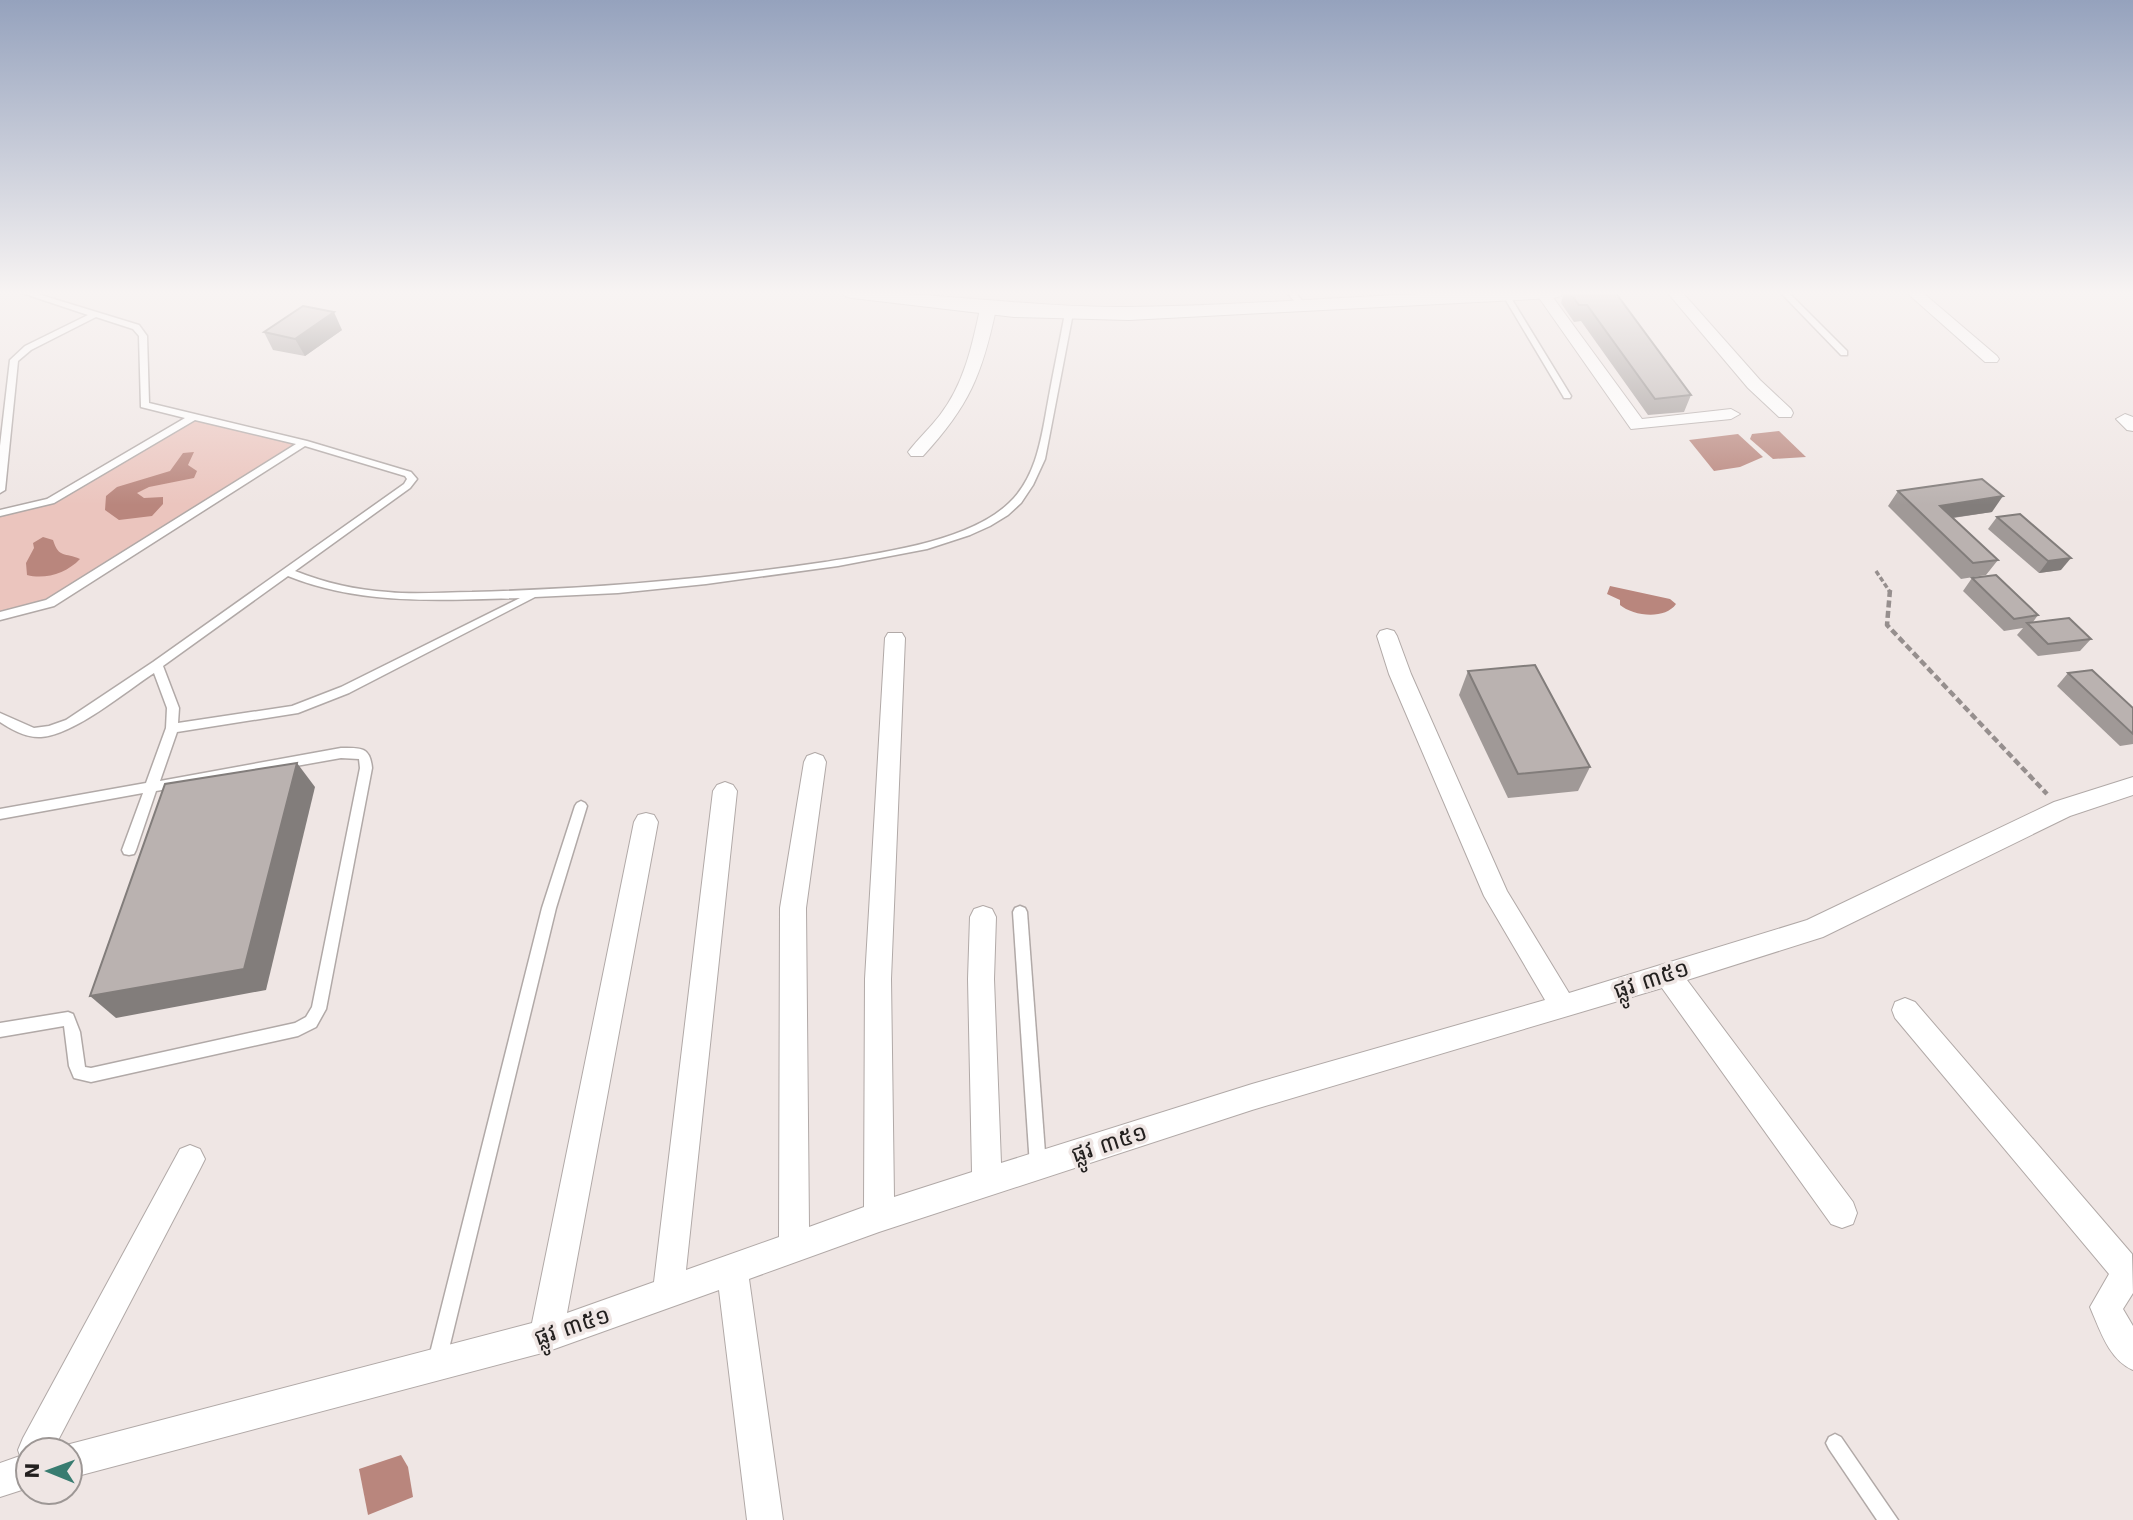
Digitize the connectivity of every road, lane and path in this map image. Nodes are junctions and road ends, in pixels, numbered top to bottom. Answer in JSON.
{"nodes":[{"id":1,"x":14,"y":363,"type":"edge"},
{"id":2,"x":144,"y":363,"type":"edge"},
{"id":3,"x":977,"y":363,"type":"edge"},
{"id":4,"x":1060,"y":363,"type":"edge"},
{"id":5,"x":1547,"y":363,"type":"edge"},
{"id":6,"x":1593,"y":363,"type":"edge"},
{"id":7,"x":1736,"y":363,"type":"edge"},
{"id":8,"x":1567,"y":396,"type":"dead end"},
{"id":9,"x":1785,"y":413,"type":"dead end"},
{"id":10,"x":1731,"y":414,"type":"dead end"},
{"id":11,"x":193,"y":417,"type":"junction"},
{"id":12,"x":304,"y":443,"type":"junction"},
{"id":13,"x":917,"y":452,"type":"dead end"},
{"id":14,"x":0,"y":490,"type":"edge"},
{"id":15,"x":0,"y":513,"type":"edge"},
{"id":16,"x":1876,"y":571,"type":"dead end"},
{"id":17,"x":288,"y":572,"type":"junction"},
{"id":18,"x":535,"y":594,"type":"junction"},
{"id":19,"x":0,"y":616,"type":"edge"},
{"id":20,"x":1387,"y":636,"type":"dead end"},
{"id":21,"x":895,"y":638,"type":"dead end"},
{"id":22,"x":157,"y":665,"type":"junction"},
{"id":23,"x":0,"y":717,"type":"edge"},
{"id":24,"x":172,"y":729,"type":"junction"},
{"id":25,"x":815,"y":762,"type":"dead end"},
{"id":26,"x":2133,"y":786,"type":"edge"},
{"id":27,"x":152,"y":787,"type":"junction"},
{"id":28,"x":725,"y":791,"type":"dead end"},
{"id":29,"x":582,"y":806,"type":"dead end"},
{"id":30,"x":2062,"y":809,"type":"junction"},
{"id":31,"x":0,"y":814,"type":"edge"},
{"id":32,"x":646,"y":822,"type":"dead end"},
{"id":33,"x":129,"y":850,"type":"dead end"},
{"id":34,"x":1020,"y":912,"type":"dead end"},
{"id":35,"x":983,"y":917,"type":"dead end"},
{"id":36,"x":1667,"y":974,"type":"junction"},
{"id":37,"x":1563,"y":1007,"type":"junction"},
{"id":38,"x":1905,"y":1010,"type":"dead end"},
{"id":39,"x":0,"y":1030,"type":"edge"},
{"id":40,"x":190,"y":1159,"type":"dead end"},
{"id":41,"x":1038,"y":1166,"type":"junction"},
{"id":42,"x":987,"y":1182,"type":"junction"},
{"id":43,"x":1842,"y":1213,"type":"dead end"},
{"id":44,"x":879,"y":1217,"type":"junction"},
{"id":45,"x":794,"y":1248,"type":"junction"},
{"id":46,"x":732,"y":1270,"type":"junction"},
{"id":47,"x":668,"y":1294,"type":"junction"},
{"id":48,"x":546,"y":1336,"type":"junction"},
{"id":49,"x":2133,"y":1354,"type":"edge"},
{"id":50,"x":436,"y":1366,"type":"junction"},
{"id":51,"x":40,"y":1436,"type":"edge"},
{"id":52,"x":1835,"y":1443,"type":"dead end"},
{"id":53,"x":84,"y":1457,"type":"edge"},
{"id":54,"x":765,"y":1520,"type":"edge"},
{"id":55,"x":1888,"y":1520,"type":"edge"}],
"edges":[{"from":1,"to":14,"type":"lane"},
{"from":2,"to":11,"type":"lane"},
{"from":3,"to":13,"type":"street"},
{"from":4,"to":18,"type":"lane"},
{"from":5,"to":8,"type":"lane"},
{"from":6,"to":10,"type":"street"},
{"from":7,"to":9,"type":"street"},
{"from":11,"to":12,"type":"lane"},
{"from":11,"to":15,"type":"lane"},
{"from":12,"to":17,"type":"lane"},
{"from":12,"to":19,"type":"lane"},
{"from":16,"to":30,"type":"path"},
{"from":17,"to":18,"type":"lane"},
{"from":17,"to":22,"type":"lane"},
{"from":18,"to":24,"type":"lane"},
{"from":20,"to":37,"type":"street"},
{"from":21,"to":44,"type":"street"},
{"from":22,"to":23,"type":"lane"},
{"from":22,"to":24,"type":"lane"},
{"from":24,"to":27,"type":"lane"},
{"from":25,"to":45,"type":"street"},
{"from":26,"to":30,"type":"street","name":"ផ្លូវ ៣៥១"},
{"from":27,"to":31,"type":"lane"},
{"from":27,"to":33,"type":"lane"},
{"from":27,"to":39,"type":"lane"},
{"from":28,"to":47,"type":"street"},
{"from":29,"to":50,"type":"lane"},
{"from":30,"to":36,"type":"street","name":"ផ្លូវ ៣៥១"},
{"from":32,"to":48,"type":"street"},
{"from":34,"to":41,"type":"lane"},
{"from":35,"to":42,"type":"street"},
{"from":36,"to":37,"type":"street","name":"ផ្លូវ ៣៥១"},
{"from":36,"to":43,"type":"street"},
{"from":37,"to":41,"type":"street","name":"ផ្លូវ ៣៥១"},
{"from":38,"to":49,"type":"street"},
{"from":40,"to":51,"type":"street"},
{"from":41,"to":42,"type":"street","name":"ផ្លូវ ៣៥១"},
{"from":42,"to":44,"type":"street","name":"ផ្លូវ ៣៥១"},
{"from":44,"to":45,"type":"street","name":"ផ្លូវ ៣៥១"},
{"from":45,"to":46,"type":"street","name":"ផ្លូវ ៣៥១"},
{"from":46,"to":47,"type":"street","name":"ផ្លូវ ៣៥១"},
{"from":46,"to":54,"type":"street"},
{"from":47,"to":48,"type":"street","name":"ផ្លូវ ៣៥១"},
{"from":48,"to":50,"type":"street","name":"ផ្លូវ ៣៥១"},
{"from":50,"to":53,"type":"street","name":"ផ្លូវ ៣៥១"},
{"from":52,"to":55,"type":"lane"}]}
